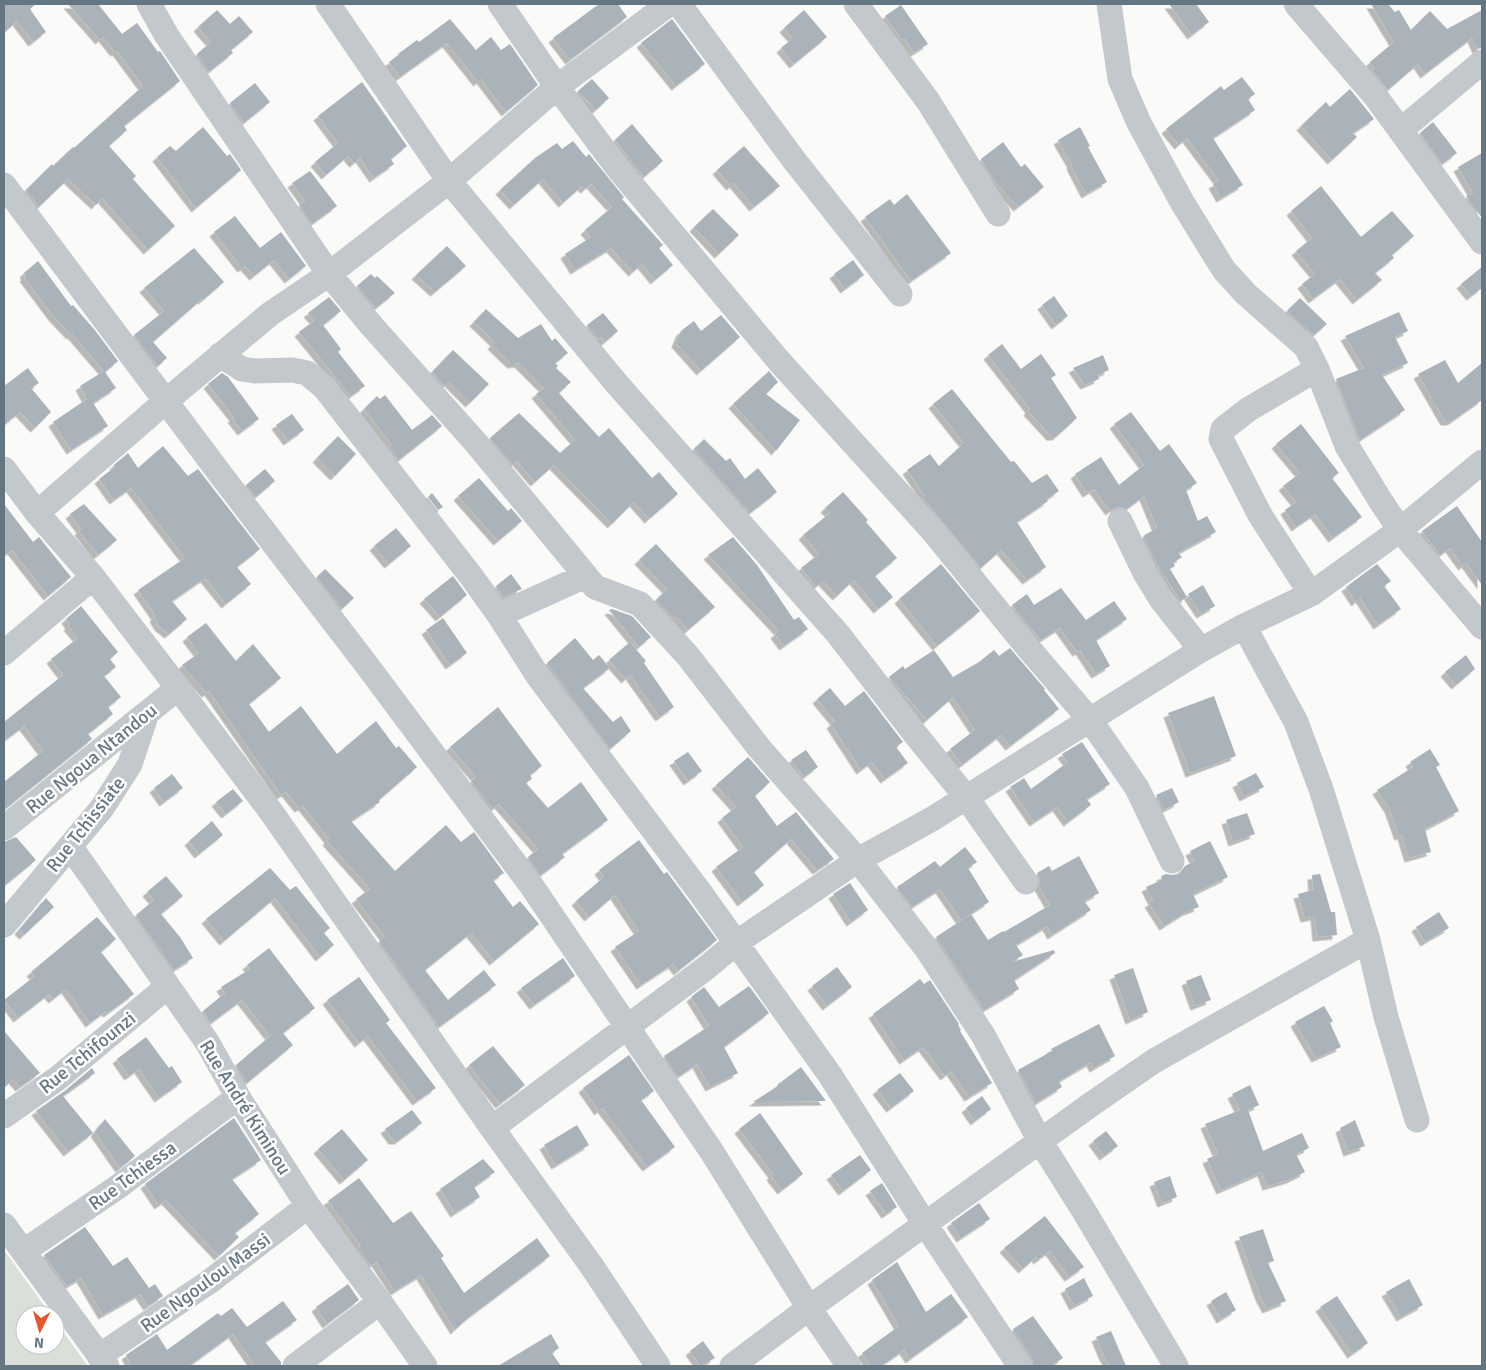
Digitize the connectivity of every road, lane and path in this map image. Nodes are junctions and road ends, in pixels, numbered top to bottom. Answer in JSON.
{"nodes":[{"id":1,"x":149,"y":4,"type":"edge"},
{"id":2,"x":328,"y":4,"type":"edge"},
{"id":3,"x":500,"y":4,"type":"edge"},
{"id":4,"x":669,"y":4,"type":"edge"},
{"id":5,"x":679,"y":4,"type":"edge"},
{"id":6,"x":856,"y":4,"type":"edge"},
{"id":7,"x":1109,"y":4,"type":"edge"},
{"id":8,"x":1296,"y":4,"type":"edge"},
{"id":9,"x":1482,"y":62,"type":"edge"},
{"id":10,"x":557,"y":87,"type":"junction"},
{"id":11,"x":1401,"y":130,"type":"junction"},
{"id":12,"x":449,"y":181,"type":"junction"},
{"id":13,"x":4,"y":185,"type":"edge"},
{"id":14,"x":998,"y":214,"type":"dead end"},
{"id":15,"x":1482,"y":242,"type":"edge"},
{"id":16,"x":329,"y":274,"type":"junction"},
{"id":17,"x":900,"y":294,"type":"dead end"},
{"id":18,"x":220,"y":355,"type":"junction"},
{"id":19,"x":1317,"y":369,"type":"junction"},
{"id":20,"x":166,"y":401,"type":"junction"},
{"id":21,"x":1482,"y":462,"type":"edge"},
{"id":22,"x":6,"y":478,"type":"edge"},
{"id":23,"x":37,"y":513,"type":"junction"},
{"id":24,"x":1120,"y":521,"type":"dead end"},
{"id":25,"x":1400,"y":530,"type":"junction"},
{"id":26,"x":585,"y":576,"type":"junction"},
{"id":27,"x":93,"y":577,"type":"junction"},
{"id":28,"x":1311,"y":594,"type":"junction"},
{"id":29,"x":499,"y":615,"type":"junction"},
{"id":30,"x":1244,"y":626,"type":"junction"},
{"id":31,"x":1482,"y":627,"type":"edge"},
{"id":32,"x":1200,"y":650,"type":"junction"},
{"id":33,"x":4,"y":652,"type":"edge"},
{"id":34,"x":178,"y":688,"type":"junction"},
{"id":35,"x":147,"y":713,"type":"junction"},
{"id":36,"x":1090,"y":720,"type":"junction"},
{"id":37,"x":966,"y":797,"type":"junction"},
{"id":38,"x":4,"y":828,"type":"edge"},
{"id":39,"x":70,"y":846,"type":"junction"},
{"id":40,"x":858,"y":860,"type":"junction"},
{"id":41,"x":1172,"y":861,"type":"dead end"},
{"id":42,"x":1026,"y":882,"type":"dead end"},
{"id":43,"x":4,"y":925,"type":"edge"},
{"id":44,"x":1368,"y":940,"type":"junction"},
{"id":45,"x":736,"y":943,"type":"junction"},
{"id":46,"x":168,"y":986,"type":"junction"},
{"id":47,"x":627,"y":1027,"type":"junction"},
{"id":48,"x":238,"y":1097,"type":"junction"},
{"id":49,"x":4,"y":1116,"type":"edge"},
{"id":50,"x":1417,"y":1120,"type":"dead end"},
{"id":51,"x":492,"y":1128,"type":"junction"},
{"id":52,"x":1040,"y":1141,"type":"junction"},
{"id":53,"x":308,"y":1206,"type":"junction"},
{"id":54,"x":925,"y":1224,"type":"junction"},
{"id":55,"x":4,"y":1225,"type":"edge"},
{"id":56,"x":24,"y":1252,"type":"junction"},
{"id":57,"x":380,"y":1302,"type":"junction"},
{"id":58,"x":809,"y":1308,"type":"junction"},
{"id":59,"x":103,"y":1361,"type":"edge"},
{"id":60,"x":296,"y":1366,"type":"edge"},
{"id":61,"x":425,"y":1366,"type":"edge"},
{"id":62,"x":658,"y":1366,"type":"edge"},
{"id":63,"x":732,"y":1366,"type":"edge"},
{"id":64,"x":849,"y":1366,"type":"edge"},
{"id":65,"x":1020,"y":1366,"type":"edge"},
{"id":66,"x":1176,"y":1366,"type":"edge"}],
"edges":[{"from":1,"to":16,"type":"street"},
{"from":2,"to":12,"type":"street"},
{"from":3,"to":10,"type":"street"},
{"from":4,"to":10,"type":"street"},
{"from":5,"to":17,"type":"street"},
{"from":6,"to":14,"type":"street"},
{"from":7,"to":19,"type":"street"},
{"from":8,"to":11,"type":"street"},
{"from":9,"to":11,"type":"street"},
{"from":10,"to":12,"type":"street"},
{"from":10,"to":36,"type":"street"},
{"from":11,"to":15,"type":"street"},
{"from":12,"to":16,"type":"street"},
{"from":12,"to":37,"type":"street"},
{"from":13,"to":20,"type":"street"},
{"from":16,"to":18,"type":"street"},
{"from":16,"to":26,"type":"street"},
{"from":18,"to":20,"type":"street"},
{"from":18,"to":29,"type":"street"},
{"from":19,"to":25,"type":"street"},
{"from":19,"to":28,"type":"street"},
{"from":20,"to":23,"type":"street"},
{"from":20,"to":47,"type":"street"},
{"from":21,"to":25,"type":"street"},
{"from":22,"to":23,"type":"street"},
{"from":23,"to":27,"type":"street"},
{"from":24,"to":32,"type":"street"},
{"from":25,"to":28,"type":"street"},
{"from":25,"to":31,"type":"street"},
{"from":26,"to":29,"type":"street"},
{"from":26,"to":40,"type":"street"},
{"from":27,"to":33,"type":"street"},
{"from":27,"to":34,"type":"street"},
{"from":28,"to":30,"type":"street"},
{"from":29,"to":45,"type":"street"},
{"from":30,"to":32,"type":"street"},
{"from":30,"to":44,"type":"street"},
{"from":32,"to":36,"type":"street"},
{"from":34,"to":35,"type":"street","name":"Rue Ngoua Ntandou"},
{"from":34,"to":51,"type":"street"},
{"from":35,"to":38,"type":"street","name":"Rue Ngoua Ntandou"},
{"from":35,"to":39,"type":"street","name":"Rue Tchissiate"},
{"from":36,"to":37,"type":"street"},
{"from":36,"to":41,"type":"street"},
{"from":37,"to":40,"type":"street"},
{"from":37,"to":42,"type":"street"},
{"from":39,"to":43,"type":"street","name":"Rue Tchissiate"},
{"from":39,"to":46,"type":"street","name":"Rue André Kiminou"},
{"from":40,"to":45,"type":"street"},
{"from":40,"to":52,"type":"street"},
{"from":44,"to":50,"type":"street"},
{"from":44,"to":52,"type":"street"},
{"from":45,"to":47,"type":"street"},
{"from":45,"to":54,"type":"street"},
{"from":46,"to":48,"type":"street","name":"Rue André Kiminou"},
{"from":46,"to":49,"type":"street","name":"Rue Tchifounzi"},
{"from":47,"to":51,"type":"street"},
{"from":47,"to":58,"type":"street"},
{"from":48,"to":53,"type":"street","name":"Rue André Kiminou"},
{"from":48,"to":56,"type":"street","name":"Rue Tchiessa"},
{"from":51,"to":62,"type":"street"},
{"from":52,"to":54,"type":"street"},
{"from":52,"to":66,"type":"street"},
{"from":53,"to":57,"type":"street","name":"Rue André Kiminou"},
{"from":53,"to":59,"type":"street","name":"Rue Ngoulou Massi"},
{"from":54,"to":58,"type":"street"},
{"from":54,"to":65,"type":"street"},
{"from":55,"to":56,"type":"street"},
{"from":56,"to":59,"type":"street"},
{"from":57,"to":60,"type":"street"},
{"from":57,"to":61,"type":"street","name":"Rue André Kiminou"},
{"from":58,"to":63,"type":"street"},
{"from":58,"to":64,"type":"street"}]}
